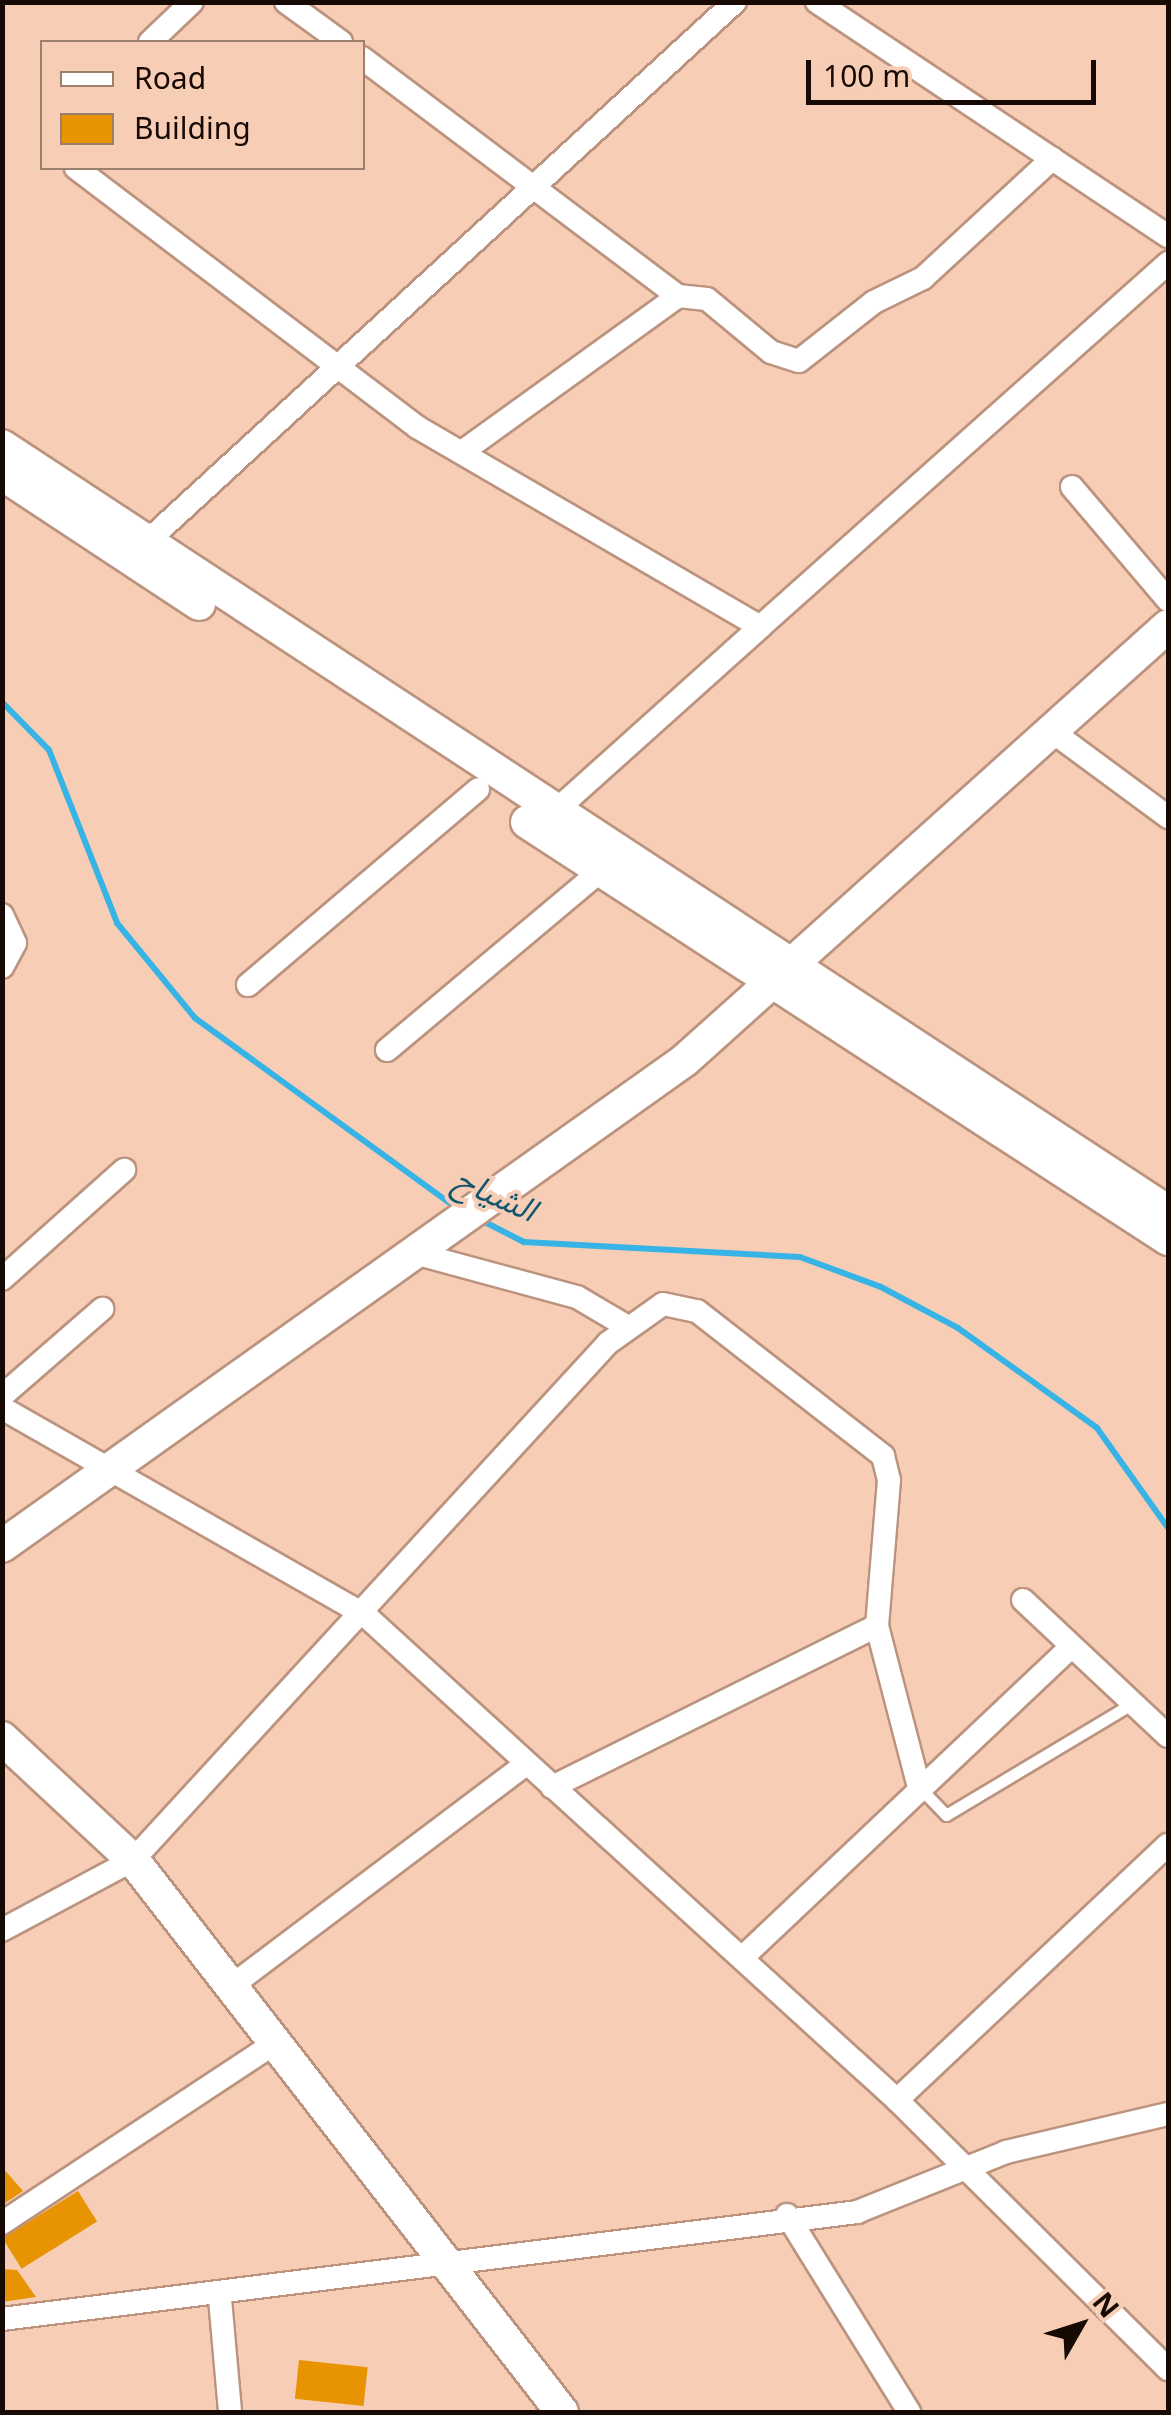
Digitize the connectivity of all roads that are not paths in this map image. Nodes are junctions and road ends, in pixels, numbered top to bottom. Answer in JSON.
{"nodes":[{"id":1,"x":192,"y":2,"type":"edge"},
{"id":2,"x":286,"y":2,"type":"edge"},
{"id":3,"x":735,"y":2,"type":"edge"},
{"id":4,"x":817,"y":2,"type":"edge"},
{"id":5,"x":152,"y":40,"type":"edge"},
{"id":6,"x":338,"y":40,"type":"edge"},
{"id":7,"x":365,"y":60,"type":"edge"},
{"id":8,"x":1052,"y":159,"type":"junction"},
{"id":9,"x":79,"y":170,"type":"edge"},
{"id":10,"x":538,"y":186,"type":"junction"},
{"id":11,"x":1168,"y":236,"type":"edge"},
{"id":12,"x":1168,"y":263,"type":"edge"},
{"id":13,"x":678,"y":296,"type":"junction"},
{"id":14,"x":339,"y":366,"type":"junction"},
{"id":15,"x":2,"y":446,"type":"edge"},
{"id":16,"x":462,"y":452,"type":"junction"},
{"id":17,"x":2,"y":474,"type":"edge"},
{"id":18,"x":1072,"y":487,"type":"dead end"},
{"id":19,"x":138,"y":550,"type":"junction"},
{"id":20,"x":1168,"y":600,"type":"edge"},
{"id":21,"x":1168,"y":626,"type":"edge"},
{"id":22,"x":760,"y":627,"type":"junction"},
{"id":23,"x":1050,"y":730,"type":"junction"},
{"id":24,"x":478,"y":789,"type":"junction"},
{"id":25,"x":553,"y":813,"type":"junction"},
{"id":26,"x":1168,"y":817,"type":"edge"},
{"id":27,"x":600,"y":871,"type":"junction"},
{"id":28,"x":2,"y":915,"type":"edge"},
{"id":29,"x":2,"y":966,"type":"edge"},
{"id":30,"x":780,"y":974,"type":"junction"},
{"id":31,"x":248,"y":985,"type":"dead end"},
{"id":32,"x":387,"y":1050,"type":"dead end"},
{"id":33,"x":124,"y":1170,"type":"dead end"},
{"id":34,"x":1168,"y":1212,"type":"edge"},
{"id":35,"x":1168,"y":1239,"type":"edge"},
{"id":36,"x":414,"y":1253,"type":"junction"},
{"id":37,"x":2,"y":1279,"type":"edge"},
{"id":38,"x":102,"y":1308,"type":"dead end"},
{"id":39,"x":628,"y":1327,"type":"junction"},
{"id":40,"x":2,"y":1396,"type":"edge"},
{"id":41,"x":2,"y":1408,"type":"edge"},
{"id":42,"x":119,"y":1469,"type":"junction"},
{"id":43,"x":2,"y":1546,"type":"edge"},
{"id":44,"x":1023,"y":1600,"type":"dead end"},
{"id":45,"x":366,"y":1616,"type":"junction"},
{"id":46,"x":878,"y":1626,"type":"junction"},
{"id":47,"x":1071,"y":1647,"type":"junction"},
{"id":48,"x":1134,"y":1702,"type":"junction"},
{"id":49,"x":1168,"y":1736,"type":"edge"},
{"id":50,"x":2,"y":1738,"type":"edge"},
{"id":51,"x":526,"y":1765,"type":"junction"},
{"id":52,"x":552,"y":1787,"type":"junction"},
{"id":53,"x":920,"y":1788,"type":"junction"},
{"id":54,"x":1168,"y":1844,"type":"edge"},
{"id":55,"x":133,"y":1860,"type":"junction"},
{"id":56,"x":2,"y":1930,"type":"edge"},
{"id":57,"x":742,"y":1958,"type":"junction"},
{"id":58,"x":234,"y":1984,"type":"junction"},
{"id":59,"x":276,"y":2042,"type":"junction"},
{"id":60,"x":897,"y":2100,"type":"junction"},
{"id":61,"x":1168,"y":2114,"type":"edge"},
{"id":62,"x":962,"y":2169,"type":"junction"},
{"id":63,"x":787,"y":2214,"type":"junction"},
{"id":64,"x":2,"y":2223,"type":"edge"},
{"id":65,"x":457,"y":2268,"type":"junction"},
{"id":66,"x":220,"y":2299,"type":"junction"},
{"id":67,"x":2,"y":2319,"type":"edge"},
{"id":68,"x":1168,"y":2369,"type":"edge"},
{"id":69,"x":230,"y":2412,"type":"edge"},
{"id":70,"x":562,"y":2412,"type":"edge"},
{"id":71,"x":909,"y":2412,"type":"edge"}],
"edges":[{"from":1,"to":5,"type":"street"},
{"from":2,"to":6,"type":"street"},
{"from":3,"to":10,"type":"street"},
{"from":4,"to":8,"type":"street"},
{"from":7,"to":10,"type":"street"},
{"from":8,"to":11,"type":"street"},
{"from":8,"to":13,"type":"street"},
{"from":9,"to":14,"type":"street"},
{"from":10,"to":13,"type":"street"},
{"from":10,"to":14,"type":"street"},
{"from":12,"to":22,"type":"street"},
{"from":13,"to":16,"type":"street"},
{"from":14,"to":16,"type":"street"},
{"from":14,"to":19,"type":"street"},
{"from":15,"to":19,"type":"main road"},
{"from":16,"to":22,"type":"street"},
{"from":17,"to":19,"type":"main road"},
{"from":18,"to":20,"type":"street"},
{"from":19,"to":24,"type":"main road"},
{"from":19,"to":25,"type":"main road"},
{"from":21,"to":23,"type":"main road"},
{"from":22,"to":25,"type":"street"},
{"from":23,"to":26,"type":"street"},
{"from":23,"to":30,"type":"main road"},
{"from":24,"to":27,"type":"main road"},
{"from":24,"to":31,"type":"street"},
{"from":25,"to":30,"type":"main road"},
{"from":27,"to":30,"type":"main road"},
{"from":27,"to":32,"type":"street"},
{"from":28,"to":29,"type":"street"},
{"from":30,"to":34,"type":"main road"},
{"from":30,"to":35,"type":"main road"},
{"from":30,"to":36,"type":"main road"},
{"from":33,"to":37,"type":"street"},
{"from":36,"to":39,"type":"street"},
{"from":36,"to":42,"type":"main road"},
{"from":38,"to":40,"type":"street"},
{"from":39,"to":45,"type":"street"},
{"from":39,"to":46,"type":"street"},
{"from":41,"to":42,"type":"street"},
{"from":42,"to":43,"type":"main road"},
{"from":42,"to":45,"type":"street"},
{"from":44,"to":47,"type":"street"},
{"from":45,"to":51,"type":"street"},
{"from":45,"to":55,"type":"street"},
{"from":46,"to":52,"type":"street"},
{"from":46,"to":53,"type":"street"},
{"from":47,"to":48,"type":"street"},
{"from":47,"to":53,"type":"street"},
{"from":48,"to":49,"type":"street"},
{"from":48,"to":53,"type":"lane"},
{"from":50,"to":55,"type":"main road"},
{"from":51,"to":52,"type":"street"},
{"from":51,"to":58,"type":"street"},
{"from":52,"to":57,"type":"street"},
{"from":53,"to":57,"type":"street"},
{"from":54,"to":60,"type":"street"},
{"from":55,"to":56,"type":"street"},
{"from":55,"to":58,"type":"main road"},
{"from":57,"to":60,"type":"street"},
{"from":58,"to":59,"type":"main road"},
{"from":59,"to":64,"type":"street"},
{"from":59,"to":65,"type":"main road"},
{"from":60,"to":62,"type":"street"},
{"from":61,"to":62,"type":"street"},
{"from":62,"to":63,"type":"street"},
{"from":62,"to":68,"type":"street"},
{"from":63,"to":65,"type":"street"},
{"from":63,"to":71,"type":"street"},
{"from":65,"to":66,"type":"street"},
{"from":65,"to":70,"type":"main road"},
{"from":66,"to":67,"type":"street"},
{"from":66,"to":69,"type":"street"}]}
